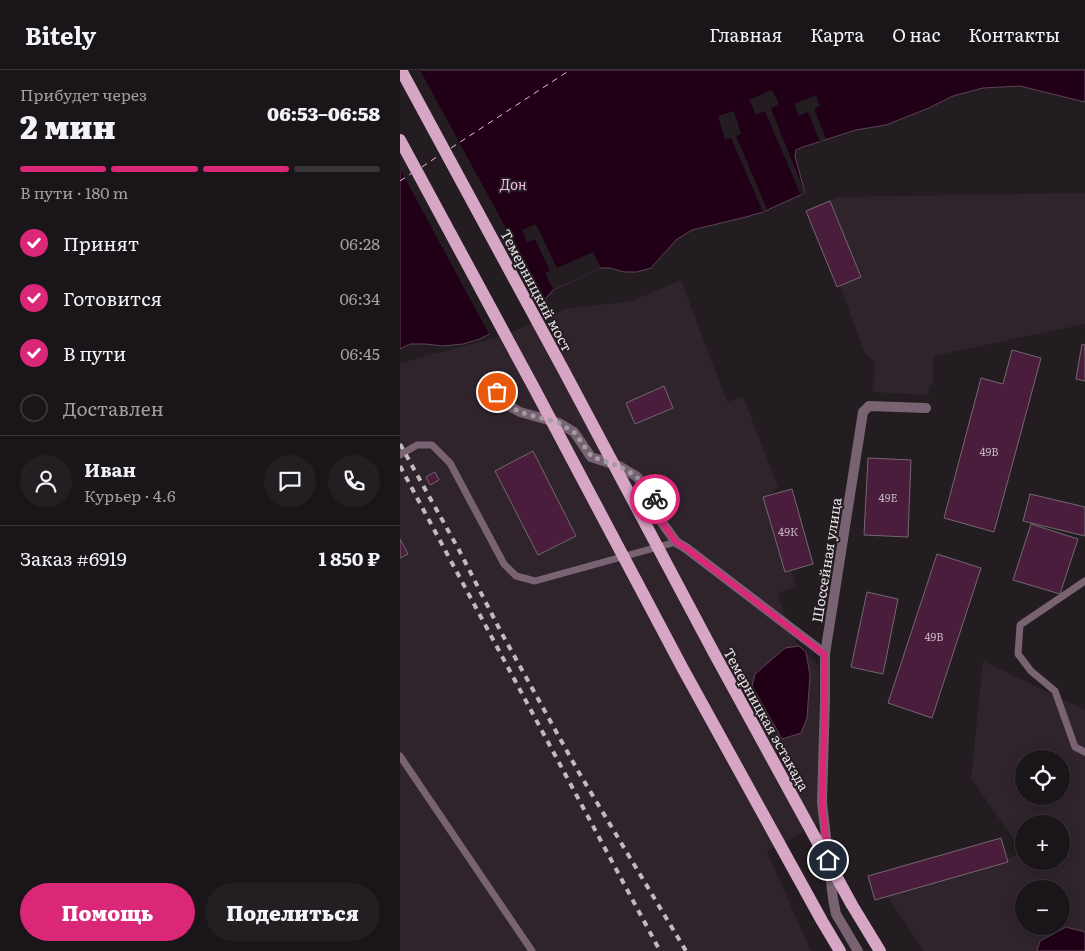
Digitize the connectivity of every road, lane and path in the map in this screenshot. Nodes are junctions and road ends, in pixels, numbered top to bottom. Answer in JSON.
{"nodes":[{"id":1,"x":401,"y":70,"type":"edge"},
{"id":2,"x":400,"y":140,"type":"edge"},
{"id":3,"x":490,"y":380,"type":"dead end"},
{"id":4,"x":926,"y":408,"type":"dead end"},
{"id":5,"x":400,"y":455,"type":"edge"},
{"id":6,"x":645,"y":525,"type":"joint"},
{"id":7,"x":676,"y":542,"type":"junction"},
{"id":8,"x":1085,"y":581,"type":"edge"},
{"id":9,"x":824,"y":654,"type":"junction"},
{"id":10,"x":1085,"y":752,"type":"edge"},
{"id":11,"x":400,"y":756,"type":"edge"},
{"id":12,"x":532,"y":951,"type":"edge"},
{"id":13,"x":840,"y":951,"type":"edge"},
{"id":14,"x":858,"y":951,"type":"edge"},
{"id":15,"x":880,"y":951,"type":"edge"}],
"edges":[{"from":1,"to":6,"type":"main road","name":"Темерницкий мост","bridge":true},
{"from":2,"to":13,"type":"main road","bridge":true},
{"from":3,"to":7,"type":"street"},
{"from":4,"to":9,"type":"street","name":"Шоссейная улица"},
{"from":5,"to":7,"type":"lane"},
{"from":6,"to":15,"type":"main road","name":"Темерницкая эстакада","bridge":true},
{"from":7,"to":9,"type":"street"},
{"from":8,"to":10,"type":"lane"},
{"from":9,"to":14,"type":"street","name":"Шоссейная улица"},
{"from":11,"to":12,"type":"lane"}]}
